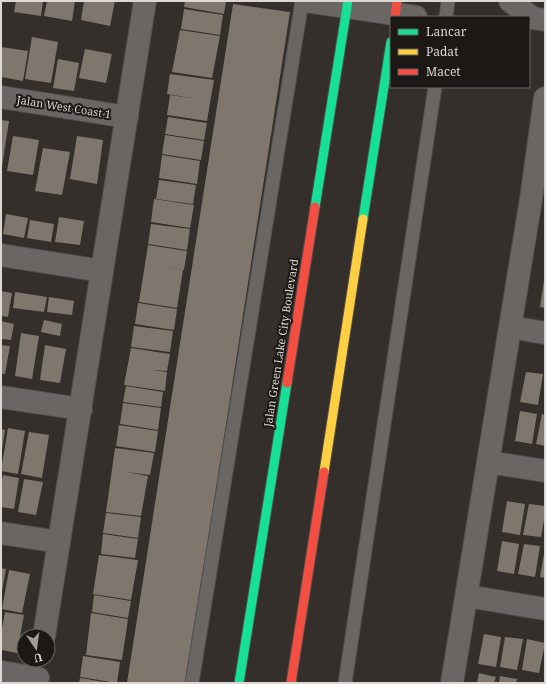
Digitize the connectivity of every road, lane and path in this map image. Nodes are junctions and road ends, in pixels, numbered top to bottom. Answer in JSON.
{"nodes":[{"id":1,"x":145,"y":1,"type":"edge"},
{"id":2,"x":302,"y":1,"type":"edge"},
{"id":3,"x":306,"y":1,"type":"edge"},
{"id":4,"x":448,"y":1,"type":"edge"},
{"id":5,"x":510,"y":1,"type":"edge"},
{"id":6,"x":347,"y":4,"type":"edge"},
{"id":7,"x":401,"y":12,"type":"edge"},
{"id":8,"x":446,"y":16,"type":"edge"},
{"id":9,"x":536,"y":19,"type":"edge"},
{"id":10,"x":390,"y":48,"type":"edge"},
{"id":11,"x":435,"y":88,"type":"edge"},
{"id":12,"x":1,"y":98,"type":"edge"},
{"id":13,"x":545,"y":98,"type":"edge"},
{"id":14,"x":127,"y":117,"type":"junction"},
{"id":15,"x":538,"y":200,"type":"edge"},
{"id":16,"x":1,"y":256,"type":"edge"},
{"id":17,"x":102,"y":271,"type":"junction"},
{"id":18,"x":510,"y":327,"type":"junction"},
{"id":19,"x":545,"y":333,"type":"edge"},
{"id":20,"x":1,"y":397,"type":"edge"},
{"id":21,"x":81,"y":409,"type":"junction"},
{"id":22,"x":488,"y":462,"type":"junction"},
{"id":23,"x":545,"y":472,"type":"edge"},
{"id":24,"x":1,"y":533,"type":"edge"},
{"id":25,"x":60,"y":542,"type":"junction"},
{"id":26,"x":467,"y":596,"type":"junction"},
{"id":27,"x":545,"y":608,"type":"edge"},
{"id":28,"x":45,"y":628,"type":"edge"},
{"id":29,"x":1,"y":672,"type":"edge"},
{"id":30,"x":38,"y":674,"type":"edge"},
{"id":31,"x":192,"y":683,"type":"edge"},
{"id":32,"x":239,"y":683,"type":"edge"},
{"id":33,"x":291,"y":683,"type":"edge"},
{"id":34,"x":345,"y":683,"type":"edge"},
{"id":35,"x":452,"y":683,"type":"edge"}],
"edges":[{"from":1,"to":14,"type":"street"},
{"from":2,"to":31,"type":"lane"},
{"from":3,"to":6,"type":"street"},
{"from":4,"to":8,"type":"lane"},
{"from":5,"to":9,"type":"street"},
{"from":6,"to":7,"type":"street"},
{"from":6,"to":32,"type":"main road","name":"Jalan Green Lake City Boulevard"},
{"from":10,"to":33,"type":"main road"},
{"from":11,"to":34,"type":"lane"},
{"from":12,"to":14,"type":"street","name":"Jalan West Coast 1"},
{"from":13,"to":15,"type":"street"},
{"from":14,"to":17,"type":"street"},
{"from":15,"to":18,"type":"street"},
{"from":16,"to":17,"type":"street"},
{"from":17,"to":21,"type":"street"},
{"from":18,"to":19,"type":"street"},
{"from":18,"to":22,"type":"street"},
{"from":20,"to":21,"type":"street"},
{"from":21,"to":25,"type":"street"},
{"from":22,"to":23,"type":"street"},
{"from":22,"to":26,"type":"street"},
{"from":24,"to":25,"type":"street"},
{"from":25,"to":28,"type":"street"},
{"from":26,"to":27,"type":"street"},
{"from":26,"to":35,"type":"street"},
{"from":29,"to":30,"type":"street"}]}
